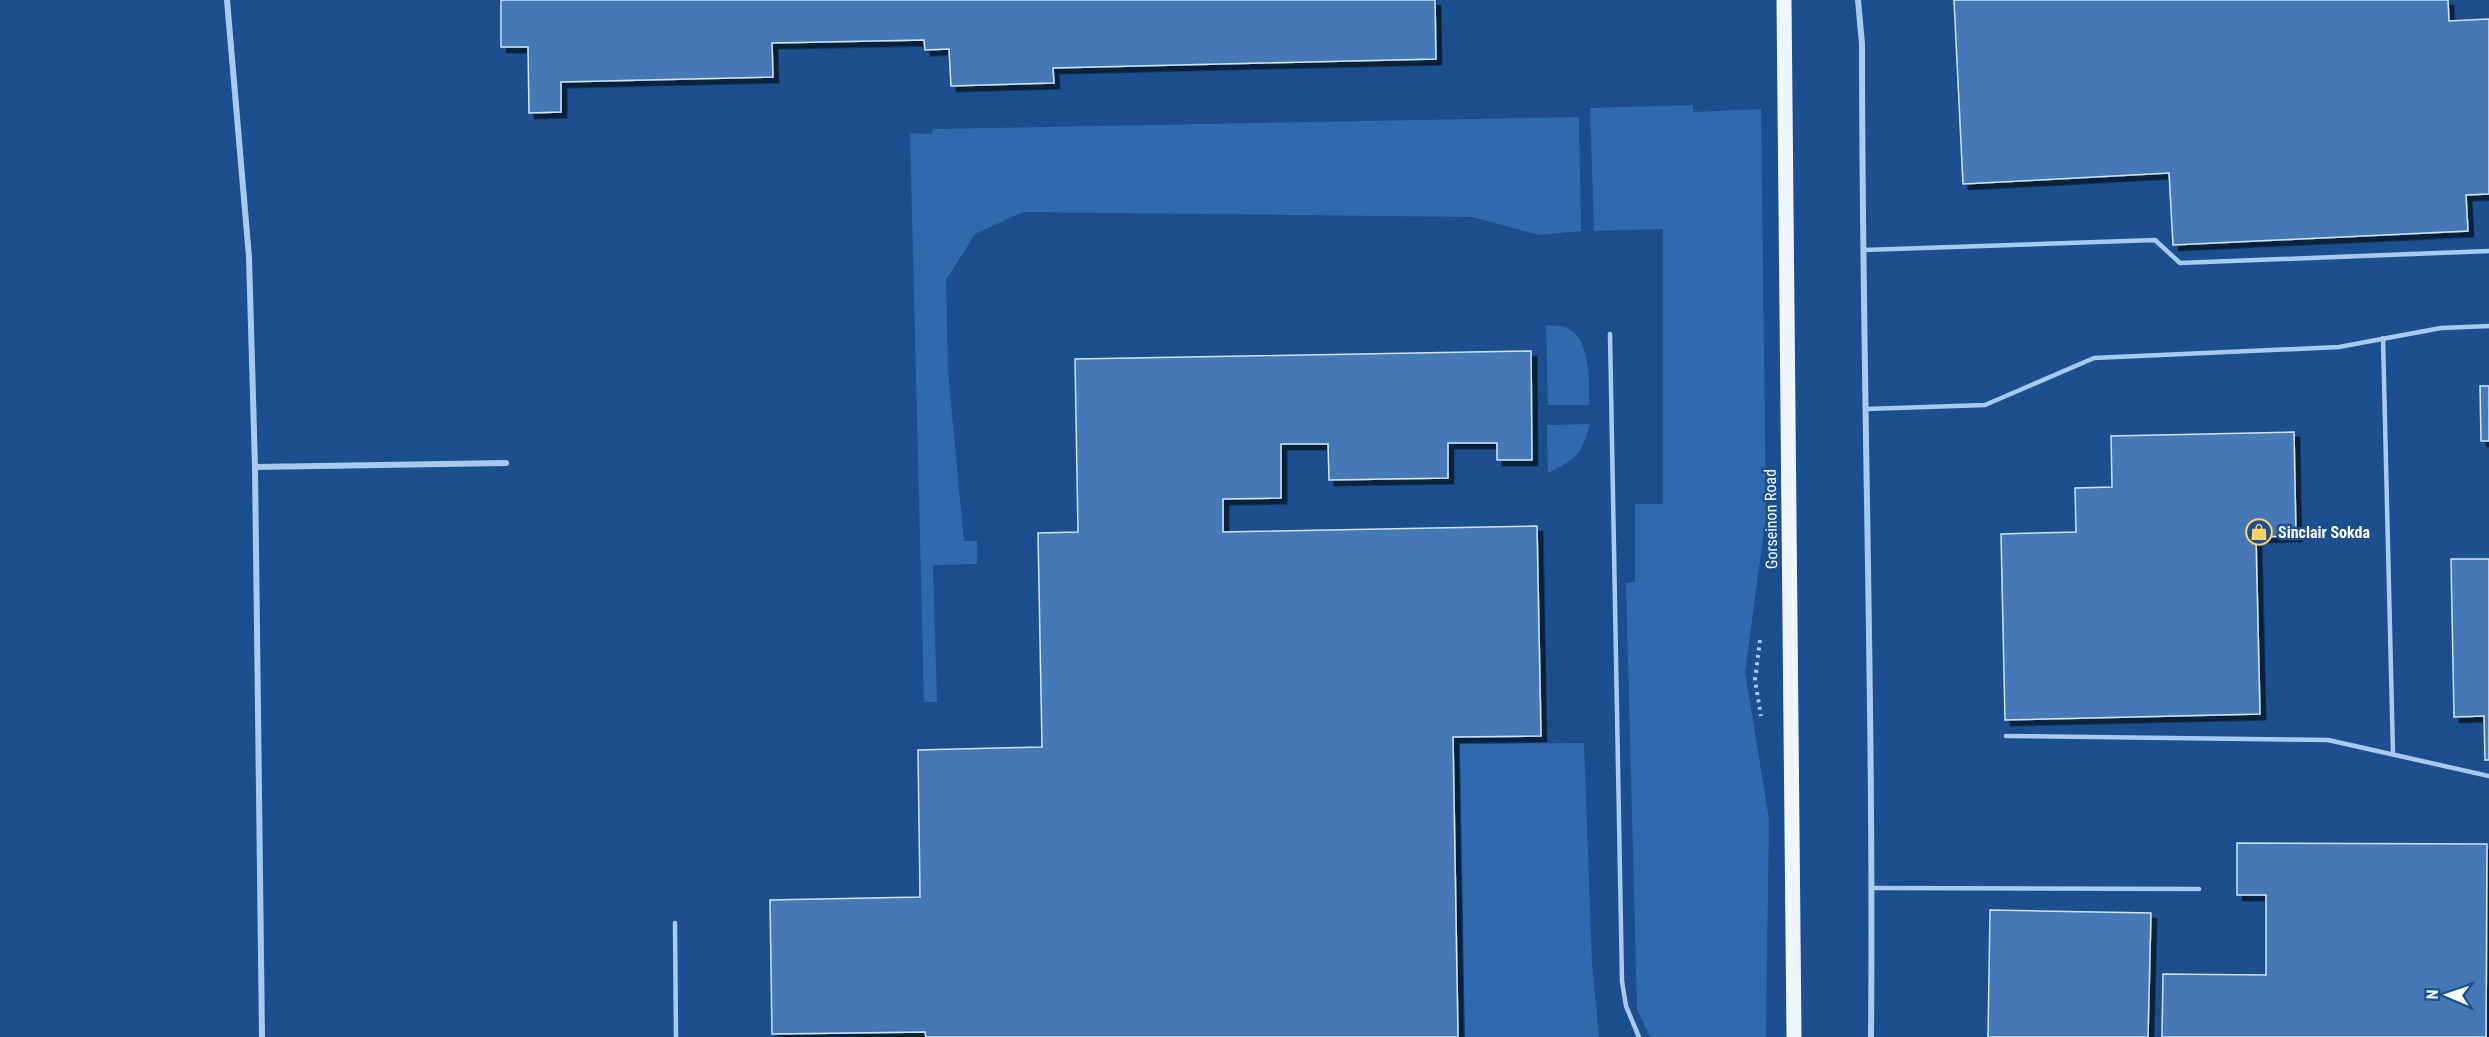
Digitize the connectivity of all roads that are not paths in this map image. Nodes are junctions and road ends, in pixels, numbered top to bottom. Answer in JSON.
{"nodes":[{"id":1,"x":227,"y":0,"type":"edge"},
{"id":2,"x":1784,"y":0,"type":"edge"},
{"id":3,"x":1858,"y":0,"type":"edge"},
{"id":4,"x":1864,"y":250,"type":"junction"},
{"id":5,"x":2489,"y":251,"type":"edge"},
{"id":6,"x":2489,"y":326,"type":"edge"},
{"id":7,"x":1610,"y":334,"type":"dead end"},
{"id":8,"x":2383,"y":338,"type":"junction"},
{"id":9,"x":1866,"y":409,"type":"junction"},
{"id":10,"x":506,"y":463,"type":"dead end"},
{"id":11,"x":255,"y":467,"type":"junction"},
{"id":12,"x":2006,"y":736,"type":"dead end"},
{"id":13,"x":2393,"y":754,"type":"junction"},
{"id":14,"x":2489,"y":776,"type":"edge"},
{"id":15,"x":1872,"y":888,"type":"junction"},
{"id":16,"x":2199,"y":889,"type":"dead end"},
{"id":17,"x":675,"y":923,"type":"dead end"},
{"id":18,"x":262,"y":1037,"type":"edge"},
{"id":19,"x":676,"y":1037,"type":"edge"},
{"id":20,"x":1639,"y":1037,"type":"edge"},
{"id":21,"x":1794,"y":1037,"type":"edge"},
{"id":22,"x":1871,"y":1037,"type":"edge"}],
"edges":[{"from":1,"to":11,"type":"street"},
{"from":2,"to":21,"type":"main road","name":"Gorseinon Road"},
{"from":3,"to":4,"type":"street"},
{"from":4,"to":5,"type":"lane"},
{"from":4,"to":9,"type":"street"},
{"from":6,"to":8,"type":"lane"},
{"from":7,"to":20,"type":"lane"},
{"from":8,"to":9,"type":"lane"},
{"from":8,"to":13,"type":"lane"},
{"from":9,"to":15,"type":"street"},
{"from":10,"to":11,"type":"street"},
{"from":11,"to":18,"type":"street"},
{"from":12,"to":13,"type":"lane"},
{"from":13,"to":14,"type":"lane"},
{"from":15,"to":16,"type":"lane"},
{"from":15,"to":22,"type":"street"},
{"from":17,"to":19,"type":"lane"}]}
